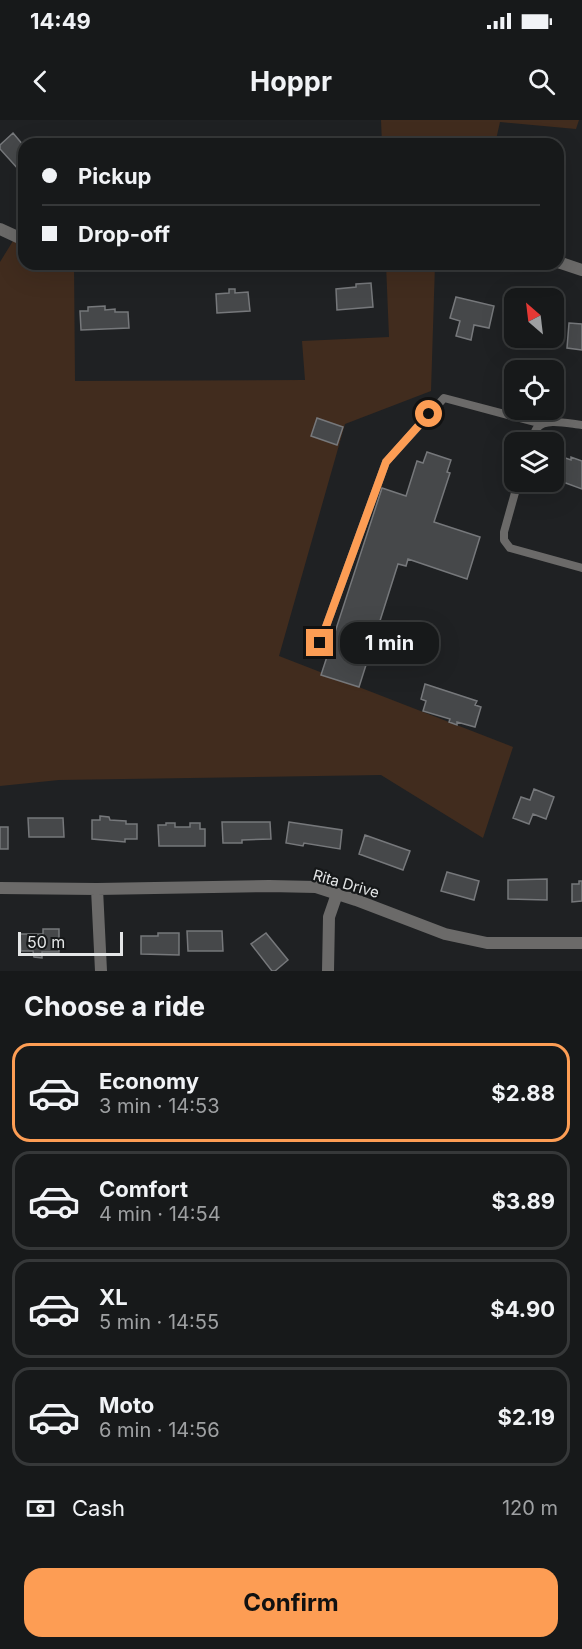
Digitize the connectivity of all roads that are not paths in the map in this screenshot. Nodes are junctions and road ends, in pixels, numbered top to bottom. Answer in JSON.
{"nodes":[{"id":1,"x":0,"y":229,"type":"edge"},
{"id":2,"x":18,"y":237,"type":"edge"},
{"id":3,"x":564,"y":264,"type":"edge"},
{"id":4,"x":582,"y":270,"type":"edge"},
{"id":5,"x":542,"y":424,"type":"junction"},
{"id":6,"x":582,"y":425,"type":"edge"},
{"id":7,"x":535,"y":432,"type":"edge"},
{"id":8,"x":515,"y":492,"type":"edge"},
{"id":9,"x":582,"y":568,"type":"edge"},
{"id":10,"x":320,"y":643,"type":"dead end"},
{"id":11,"x":0,"y":888,"type":"edge"},
{"id":12,"x":97,"y":889,"type":"junction"},
{"id":13,"x":337,"y":894,"type":"junction"},
{"id":14,"x":582,"y":943,"type":"edge"},
{"id":15,"x":101,"y":971,"type":"edge"},
{"id":16,"x":328,"y":971,"type":"edge"}],
"edges":[{"from":1,"to":2,"type":"street"},
{"from":3,"to":4,"type":"street"},
{"from":5,"to":6,"type":"lane"},
{"from":5,"to":7,"type":"lane"},
{"from":5,"to":10,"type":"lane"},
{"from":8,"to":9,"type":"lane"},
{"from":11,"to":12,"type":"street","name":"Rita Drive"},
{"from":12,"to":13,"type":"street","name":"Rita Drive"},
{"from":12,"to":15,"type":"street"},
{"from":13,"to":14,"type":"street","name":"Rita Drive"},
{"from":13,"to":16,"type":"street"}]}
